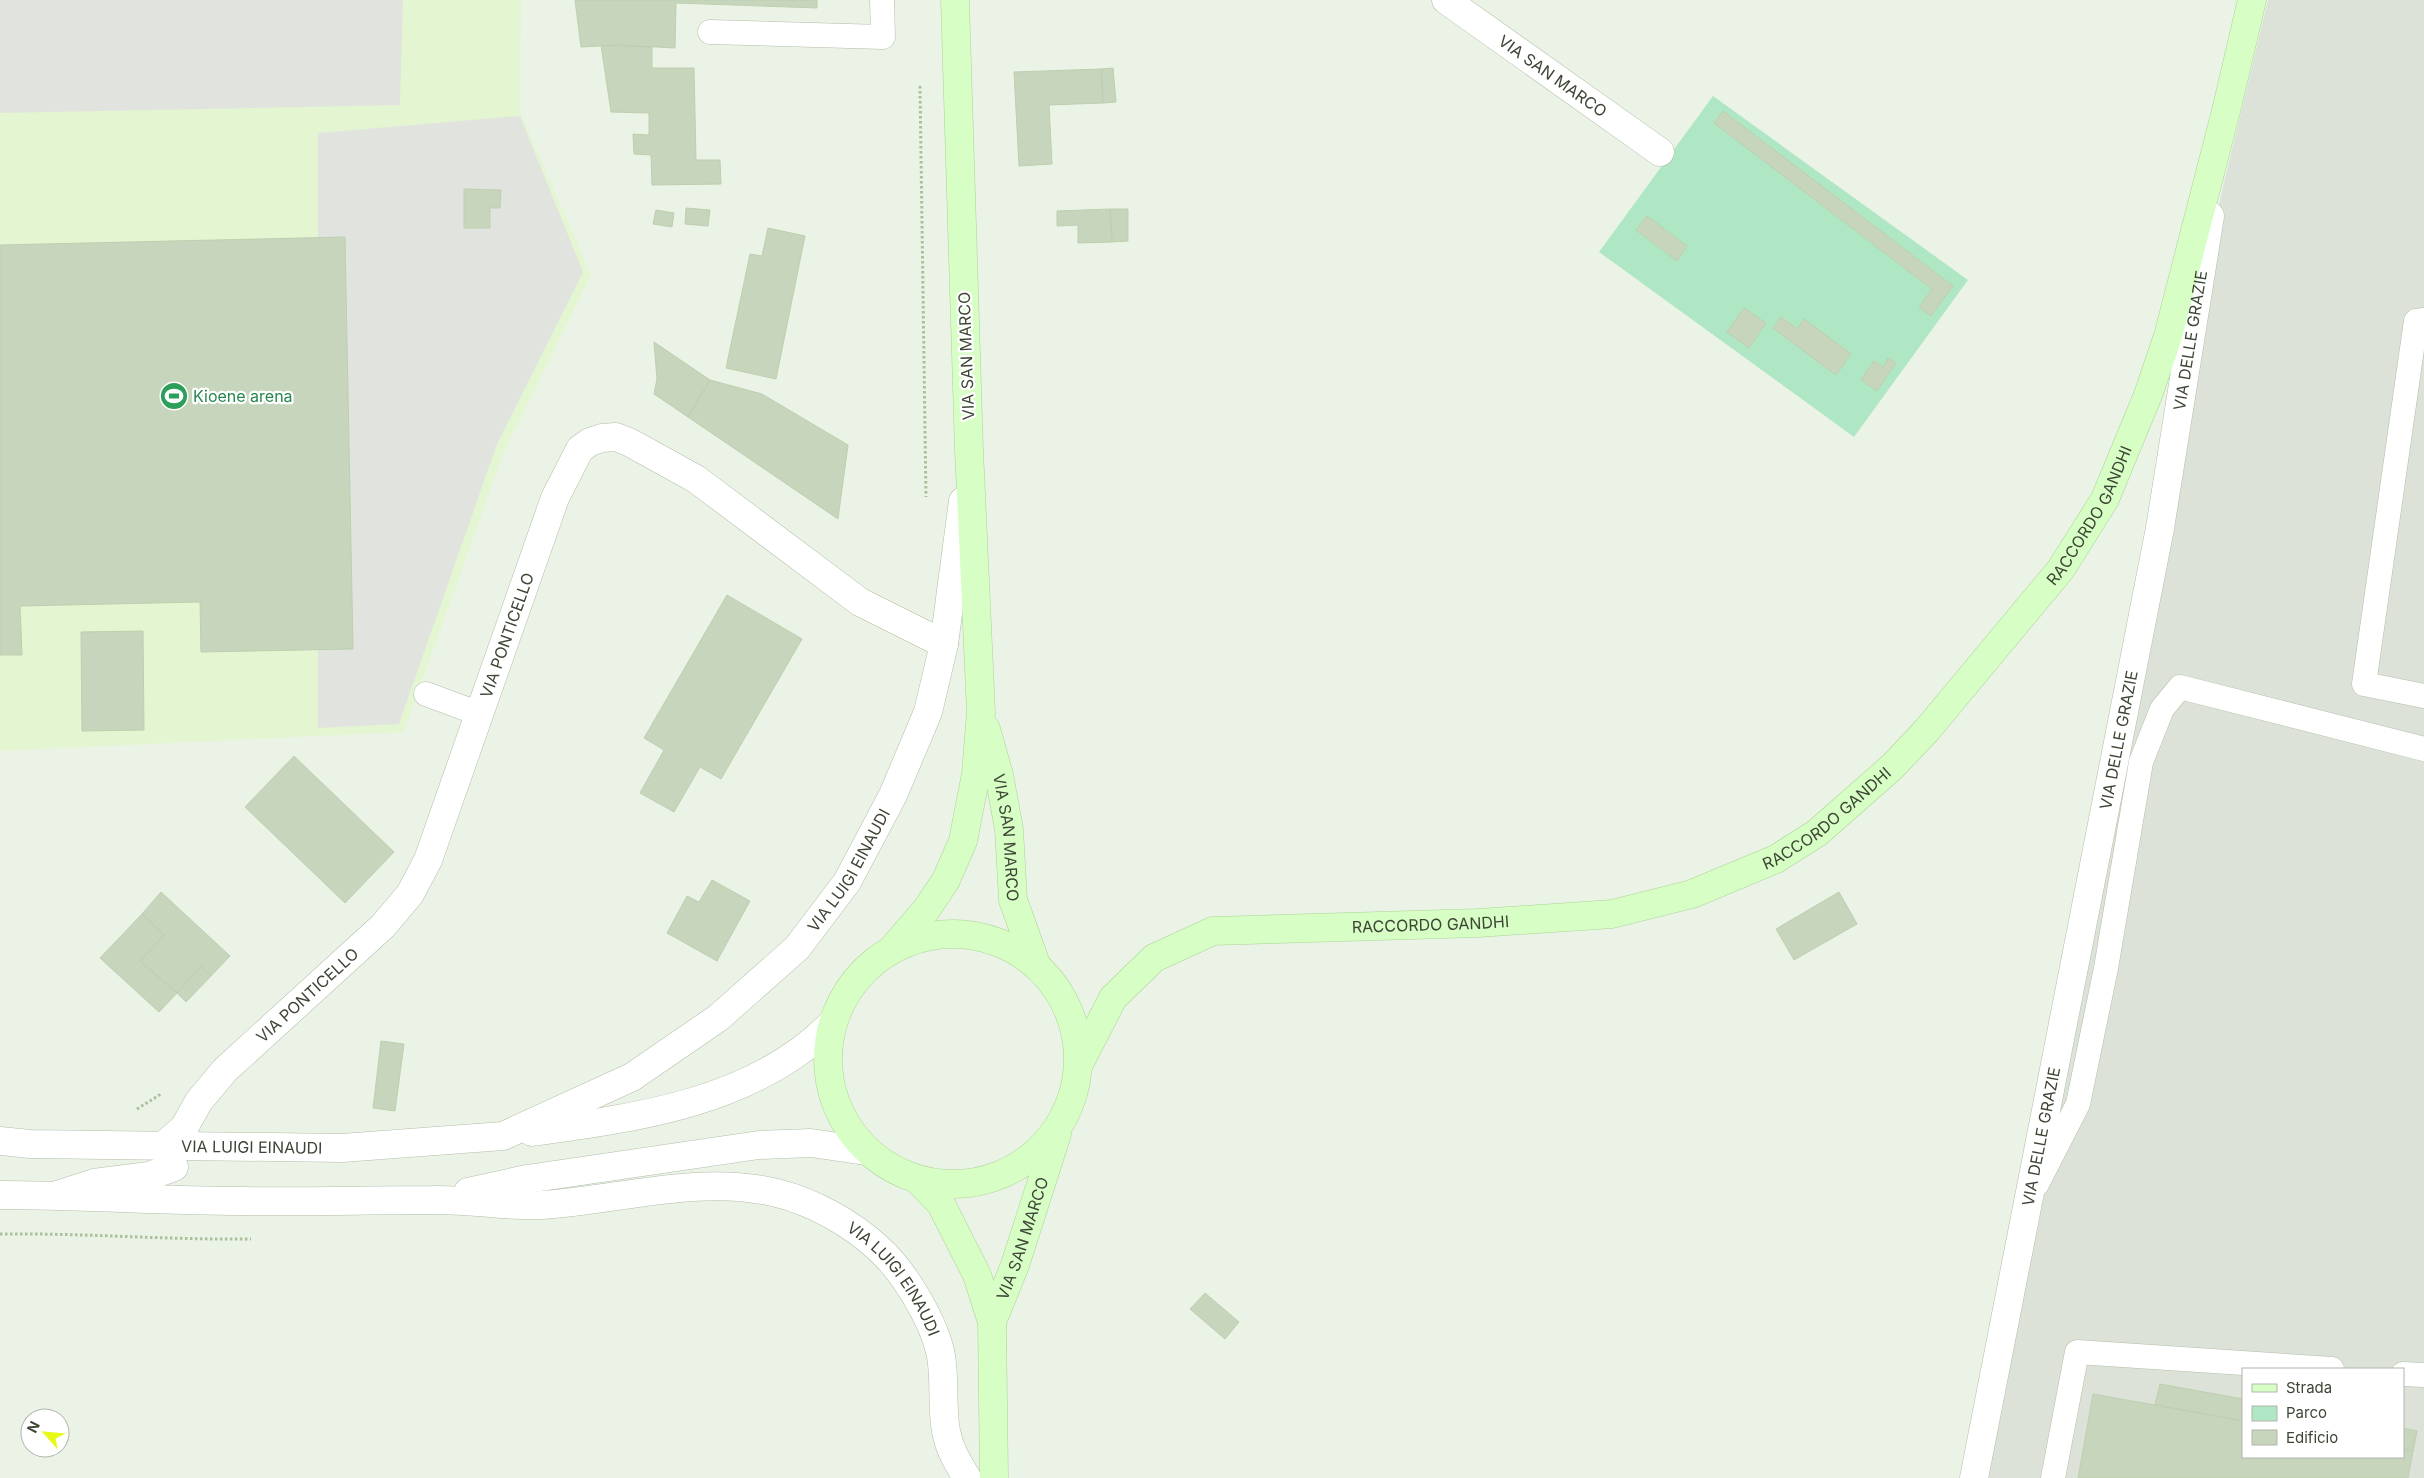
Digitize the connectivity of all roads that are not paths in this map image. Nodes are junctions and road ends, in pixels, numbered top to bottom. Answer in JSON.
{"nodes":[{"id":1,"x":882,"y":0,"type":"edge"},
{"id":2,"x":955,"y":0,"type":"edge"},
{"id":3,"x":1446,"y":0,"type":"edge"},
{"id":4,"x":2252,"y":0,"type":"edge"},
{"id":5,"x":710,"y":32,"type":"dead end"},
{"id":6,"x":2226,"y":111,"type":"junction"},
{"id":7,"x":1660,"y":152,"type":"dead end"},
{"id":8,"x":2424,"y":320,"type":"edge"},
{"id":9,"x":969,"y":450,"type":"junction"},
{"id":10,"x":944,"y":644,"type":"junction"},
{"id":11,"x":426,"y":694,"type":"dead end"},
{"id":12,"x":2424,"y":696,"type":"edge"},
{"id":13,"x":981,"y":712,"type":"junction"},
{"id":14,"x":480,"y":714,"type":"junction"},
{"id":15,"x":2424,"y":749,"type":"edge"},
{"id":16,"x":894,"y":947,"type":"junction"},
{"id":17,"x":1036,"y":964,"type":"junction"},
{"id":18,"x":832,"y":1023,"type":"junction"},
{"id":19,"x":1079,"y":1064,"type":"junction"},
{"id":20,"x":1059,"y":1127,"type":"junction"},
{"id":21,"x":503,"y":1136,"type":"junction"},
{"id":22,"x":0,"y":1141,"type":"edge"},
{"id":23,"x":164,"y":1145,"type":"junction"},
{"id":24,"x":866,"y":1150,"type":"junction"},
{"id":25,"x":919,"y":1181,"type":"junction"},
{"id":26,"x":0,"y":1194,"type":"edge"},
{"id":27,"x":57,"y":1195,"type":"junction"},
{"id":28,"x":2029,"y":1199,"type":"junction"},
{"id":29,"x":438,"y":1200,"type":"junction"},
{"id":30,"x":992,"y":1322,"type":"junction"},
{"id":31,"x":2317,"y":1368,"type":"edge"},
{"id":32,"x":2404,"y":1374,"type":"edge"},
{"id":33,"x":2424,"y":1375,"type":"edge"},
{"id":34,"x":967,"y":1478,"type":"edge"},
{"id":35,"x":994,"y":1478,"type":"edge"},
{"id":36,"x":1974,"y":1478,"type":"edge"},
{"id":37,"x":2053,"y":1478,"type":"edge"}],
"edges":[{"from":1,"to":5,"type":"lane"},
{"from":2,"to":9,"type":"main road","name":"VIA SAN MARCO"},
{"from":3,"to":7,"type":"street","name":"VIA SAN MARCO"},
{"from":4,"to":6,"type":"main road","name":"VIA DELLE GRAZIE"},
{"from":6,"to":19,"type":"main road","name":"RACCORDO GANDHI"},
{"from":6,"to":28,"type":"street","name":"VIA DELLE GRAZIE"},
{"from":8,"to":12,"type":"lane"},
{"from":9,"to":10,"type":"street","name":"VIA LUIGI EINAUDI"},
{"from":9,"to":13,"type":"main road","name":"VIA SAN MARCO"},
{"from":10,"to":14,"type":"street","name":"VIA PONTICELLO"},
{"from":10,"to":21,"type":"street","name":"VIA LUIGI EINAUDI"},
{"from":11,"to":14,"type":"lane"},
{"from":13,"to":16,"type":"main road","name":"VIA SAN MARCO"},
{"from":13,"to":17,"type":"main road","name":"VIA SAN MARCO"},
{"from":14,"to":23,"type":"street","name":"VIA PONTICELLO"},
{"from":15,"to":28,"type":"lane"},
{"from":16,"to":17,"type":"main road"},
{"from":16,"to":18,"type":"main road"},
{"from":17,"to":19,"type":"main road"},
{"from":18,"to":21,"type":"street","name":"VIA LUIGI EINAUDI"},
{"from":18,"to":24,"type":"main road"},
{"from":19,"to":20,"type":"main road","name":"VIA SAN MARCO"},
{"from":20,"to":25,"type":"main road"},
{"from":20,"to":30,"type":"main road","name":"VIA SAN MARCO"},
{"from":21,"to":23,"type":"street","name":"VIA LUIGI EINAUDI"},
{"from":22,"to":23,"type":"street","name":"VIA LUIGI EINAUDI"},
{"from":23,"to":27,"type":"street"},
{"from":24,"to":25,"type":"main road"},
{"from":24,"to":29,"type":"street","name":"VIA LUIGI EINAUDI"},
{"from":25,"to":30,"type":"main road","name":"VIA SAN MARCO"},
{"from":26,"to":27,"type":"street","name":"VIA LUIGI EINAUDI"},
{"from":27,"to":29,"type":"street","name":"VIA LUIGI EINAUDI"},
{"from":28,"to":36,"type":"street","name":"VIA DELLE GRAZIE"},
{"from":29,"to":34,"type":"street","name":"VIA LUIGI EINAUDI"},
{"from":30,"to":35,"type":"main road","name":"VIA SAN MARCO"},
{"from":31,"to":37,"type":"lane"},
{"from":32,"to":33,"type":"lane"}]}
